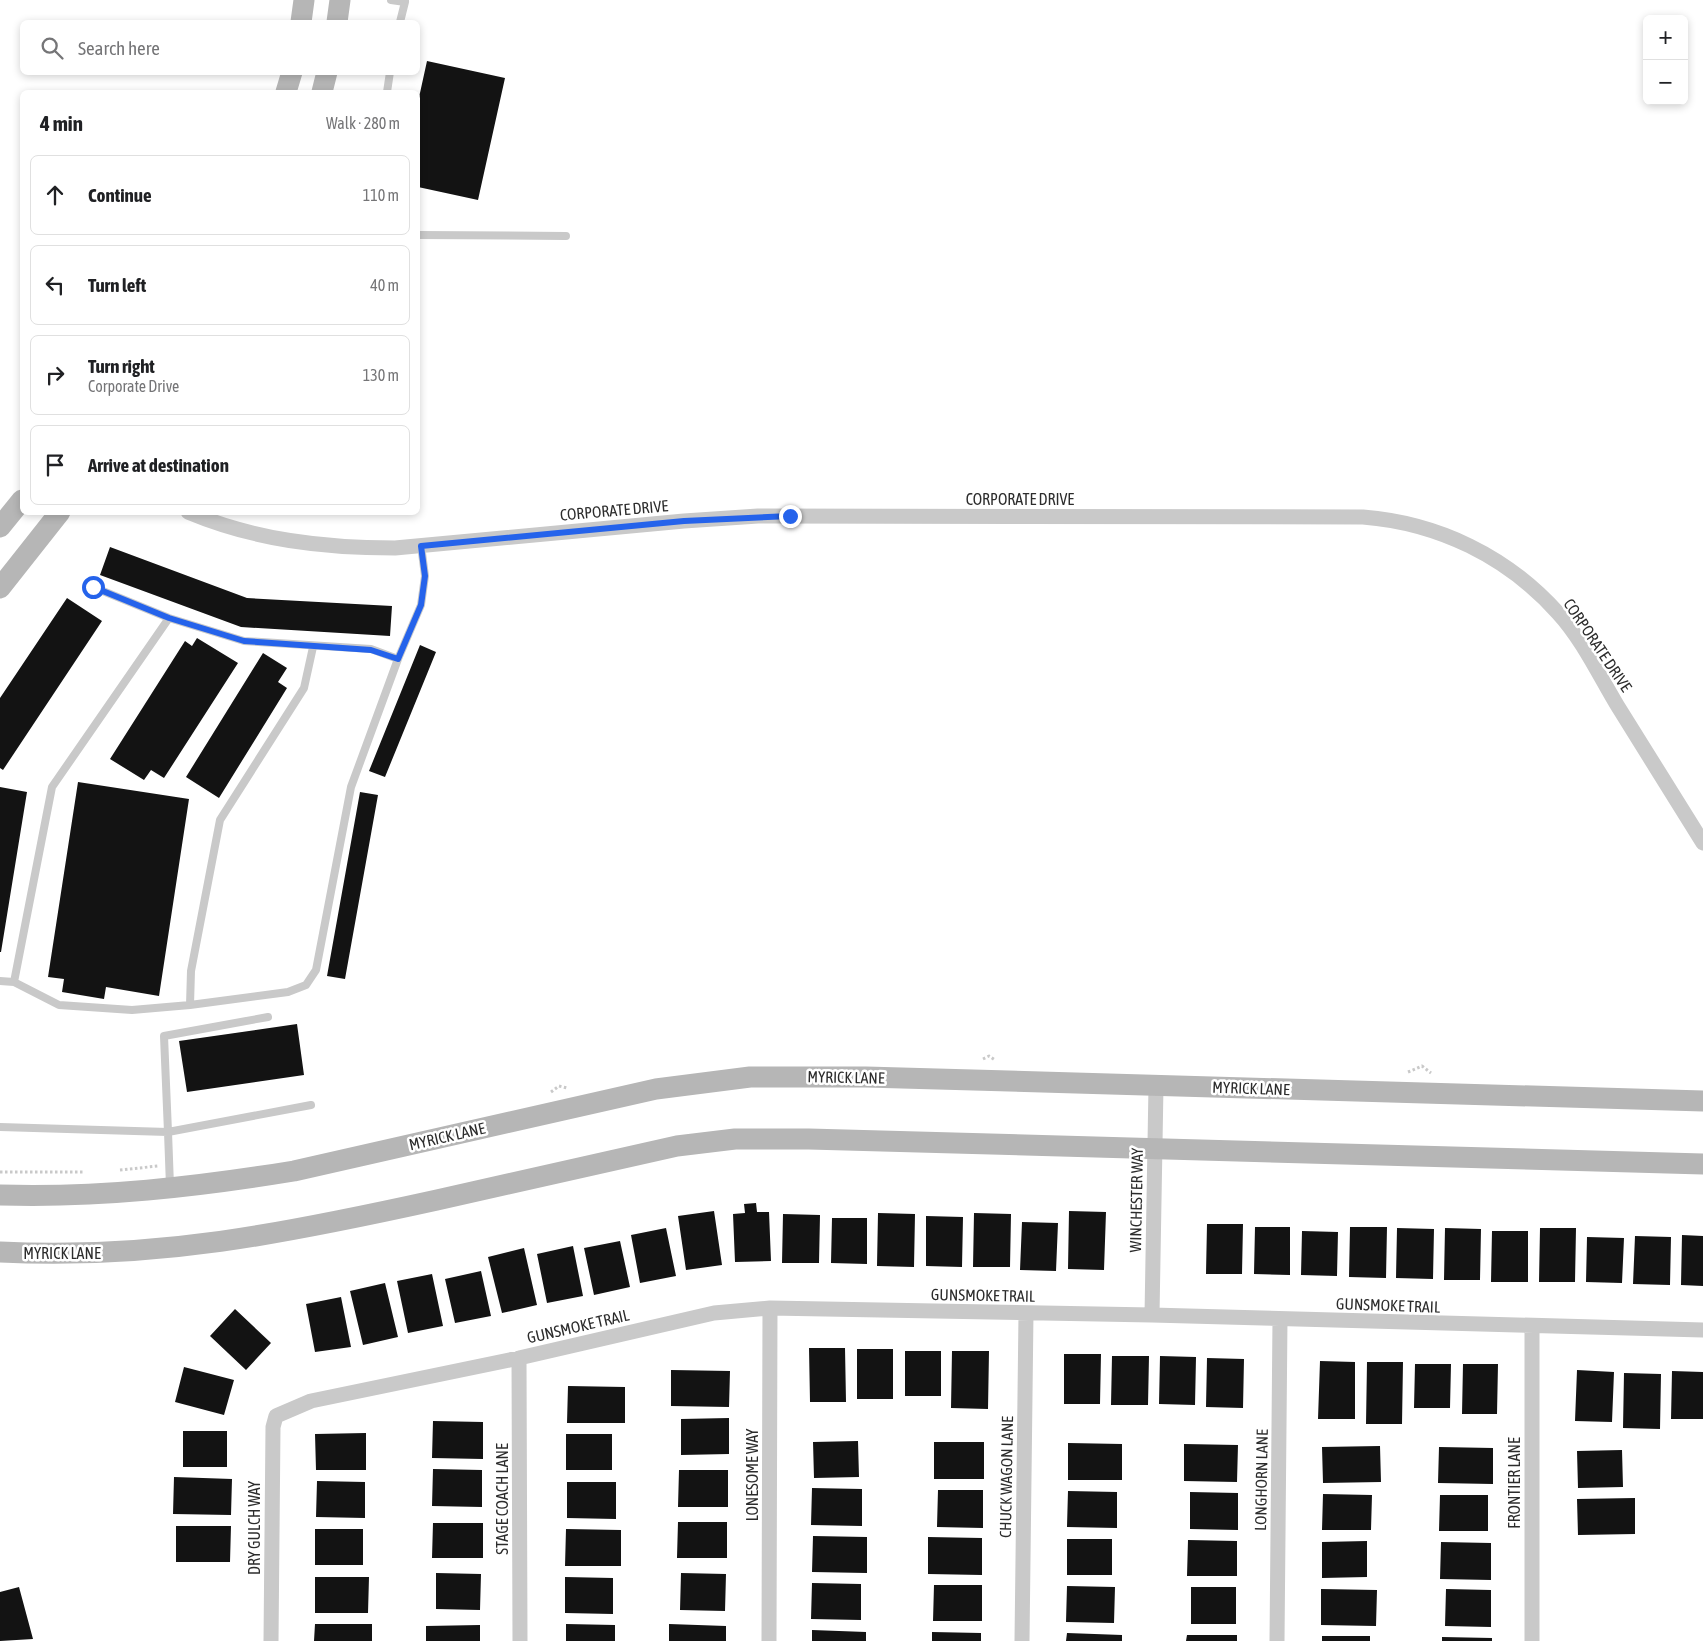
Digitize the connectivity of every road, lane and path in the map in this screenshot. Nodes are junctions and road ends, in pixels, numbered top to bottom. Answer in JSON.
{"nodes":[{"id":1,"x":304,"y":0,"type":"edge"},
{"id":2,"x":340,"y":0,"type":"edge"},
{"id":3,"x":391,"y":0,"type":"edge"},
{"id":4,"x":405,"y":1,"type":"edge"},
{"id":5,"x":301,"y":20,"type":"edge"},
{"id":6,"x":337,"y":20,"type":"edge"},
{"id":7,"x":400,"y":20,"type":"edge"},
{"id":8,"x":291,"y":75,"type":"edge"},
{"id":9,"x":326,"y":75,"type":"edge"},
{"id":10,"x":390,"y":75,"type":"edge"},
{"id":11,"x":287,"y":90,"type":"edge"},
{"id":12,"x":322,"y":90,"type":"edge"},
{"id":13,"x":387,"y":90,"type":"edge"},
{"id":14,"x":420,"y":235,"type":"edge"},
{"id":15,"x":566,"y":236,"type":"dead end"},
{"id":16,"x":20,"y":502,"type":"edge"},
{"id":17,"x":58,"y":515,"type":"edge"},
{"id":18,"x":197,"y":515,"type":"edge"},
{"id":19,"x":0,"y":527,"type":"edge"},
{"id":20,"x":421,"y":546,"type":"junction"},
{"id":21,"x":93,"y":587,"type":"dead end"},
{"id":22,"x":0,"y":588,"type":"edge"},
{"id":23,"x":169,"y":618,"type":"junction"},
{"id":24,"x":313,"y":647,"type":"junction"},
{"id":25,"x":398,"y":659,"type":"junction"},
{"id":26,"x":1703,"y":843,"type":"edge"},
{"id":27,"x":0,"y":981,"type":"edge"},
{"id":28,"x":14,"y":982,"type":"junction"},
{"id":29,"x":190,"y":1005,"type":"junction"},
{"id":30,"x":268,"y":1017,"type":"dead end"},
{"id":31,"x":1156,"y":1086,"type":"junction"},
{"id":32,"x":1703,"y":1101,"type":"edge"},
{"id":33,"x":311,"y":1105,"type":"dead end"},
{"id":34,"x":0,"y":1127,"type":"edge"},
{"id":35,"x":168,"y":1132,"type":"junction"},
{"id":36,"x":1155,"y":1149,"type":"junction"},
{"id":37,"x":1703,"y":1164,"type":"edge"},
{"id":38,"x":170,"y":1188,"type":"junction"},
{"id":39,"x":0,"y":1195,"type":"edge"},
{"id":40,"x":0,"y":1252,"type":"edge"},
{"id":41,"x":770,"y":1308,"type":"junction"},
{"id":42,"x":1026,"y":1313,"type":"junction"},
{"id":43,"x":1152,"y":1314,"type":"junction"},
{"id":44,"x":1280,"y":1319,"type":"junction"},
{"id":45,"x":1532,"y":1326,"type":"junction"},
{"id":46,"x":1703,"y":1330,"type":"edge"},
{"id":47,"x":519,"y":1358,"type":"junction"},
{"id":48,"x":276,"y":1416,"type":"joint"},
{"id":49,"x":271,"y":1641,"type":"edge"},
{"id":50,"x":520,"y":1641,"type":"edge"},
{"id":51,"x":769,"y":1641,"type":"edge"},
{"id":52,"x":1022,"y":1641,"type":"edge"},
{"id":53,"x":1277,"y":1641,"type":"edge"},
{"id":54,"x":1532,"y":1641,"type":"edge"}],
"edges":[{"from":1,"to":5,"type":"street"},
{"from":2,"to":6,"type":"street"},
{"from":3,"to":4,"type":"lane"},
{"from":4,"to":7,"type":"lane"},
{"from":8,"to":11,"type":"street"},
{"from":9,"to":12,"type":"street"},
{"from":10,"to":13,"type":"lane"},
{"from":14,"to":15,"type":"lane"},
{"from":16,"to":19,"type":"street"},
{"from":17,"to":22,"type":"street"},
{"from":18,"to":20,"type":"street","name":"CORPORATE DRIVE"},
{"from":20,"to":25,"type":"lane"},
{"from":20,"to":26,"type":"street","name":"CORPORATE DRIVE"},
{"from":21,"to":23,"type":"lane"},
{"from":23,"to":24,"type":"lane"},
{"from":23,"to":28,"type":"lane"},
{"from":24,"to":25,"type":"lane"},
{"from":24,"to":29,"type":"lane"},
{"from":25,"to":29,"type":"lane"},
{"from":27,"to":28,"type":"lane"},
{"from":28,"to":29,"type":"lane"},
{"from":30,"to":35,"type":"lane"},
{"from":31,"to":32,"type":"street","name":"MYRICK LANE"},
{"from":31,"to":36,"type":"street","name":"WINCHESTER WAY"},
{"from":31,"to":38,"type":"street","name":"MYRICK LANE"},
{"from":33,"to":35,"type":"lane"},
{"from":34,"to":35,"type":"lane"},
{"from":35,"to":38,"type":"lane"},
{"from":36,"to":37,"type":"street","name":"MYRICK LANE"},
{"from":36,"to":40,"type":"street","name":"MYRICK LANE"},
{"from":36,"to":43,"type":"street","name":"WINCHESTER WAY"},
{"from":38,"to":39,"type":"street","name":"MYRICK LANE"},
{"from":41,"to":42,"type":"street","name":"GUNSMOKE TRAIL"},
{"from":41,"to":47,"type":"street","name":"GUNSMOKE TRAIL"},
{"from":41,"to":51,"type":"street","name":"LONESOME WAY"},
{"from":42,"to":43,"type":"street","name":"GUNSMOKE TRAIL"},
{"from":42,"to":52,"type":"street","name":"CHUCK WAGON LANE"},
{"from":43,"to":44,"type":"street","name":"GUNSMOKE TRAIL"},
{"from":44,"to":45,"type":"street","name":"GUNSMOKE TRAIL"},
{"from":44,"to":53,"type":"street","name":"LONGHORN LANE"},
{"from":45,"to":46,"type":"street","name":"GUNSMOKE TRAIL"},
{"from":45,"to":54,"type":"street","name":"FRONTIER LANE"},
{"from":47,"to":48,"type":"street","name":"GUNSMOKE TRAIL"},
{"from":47,"to":50,"type":"street","name":"STAGE COACH LANE"},
{"from":48,"to":49,"type":"street","name":"DRY GULCH WAY"}]}
